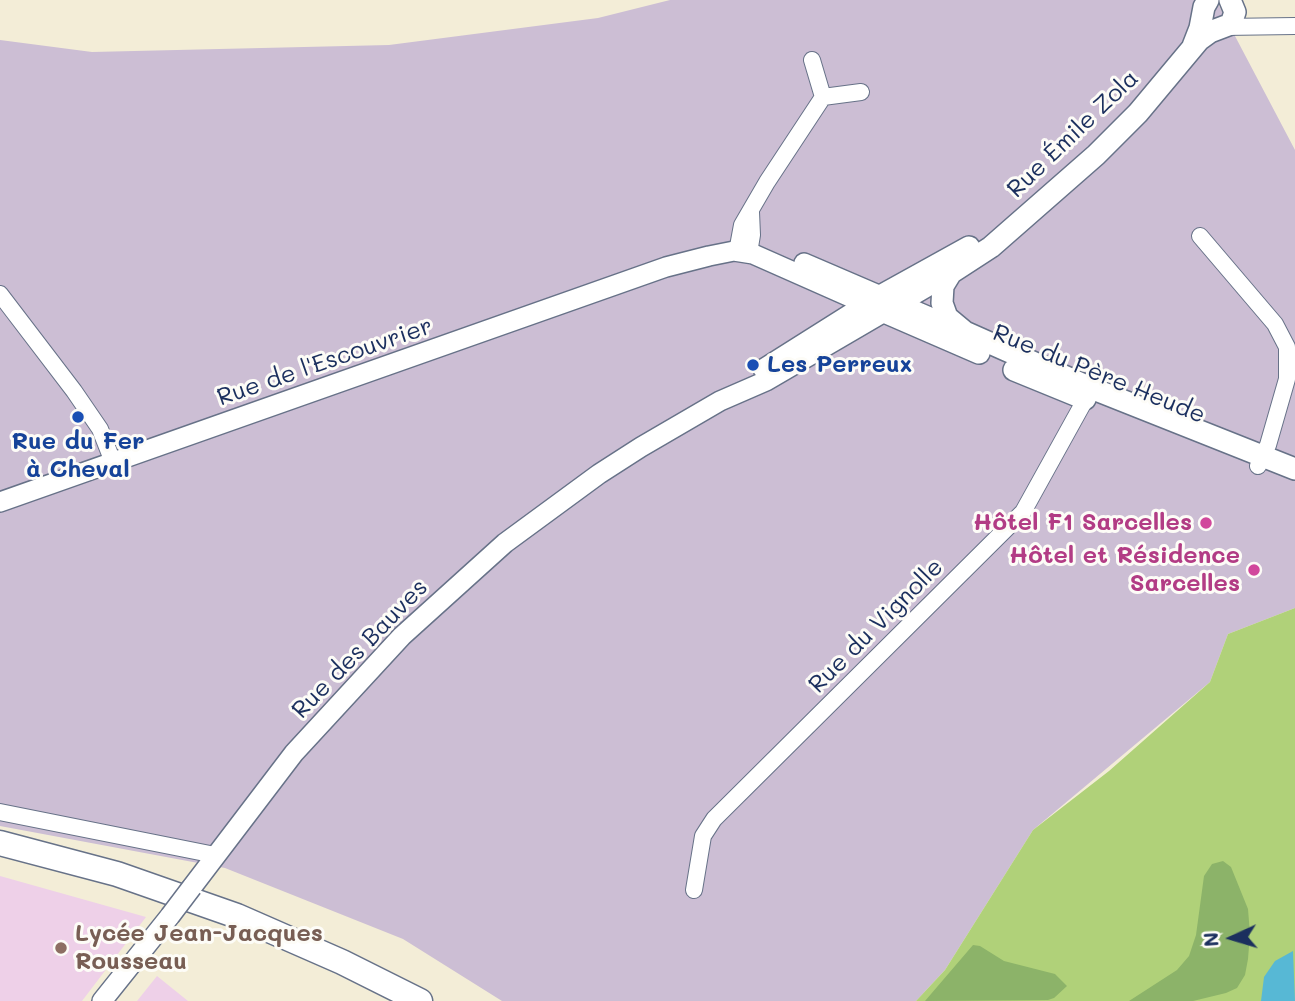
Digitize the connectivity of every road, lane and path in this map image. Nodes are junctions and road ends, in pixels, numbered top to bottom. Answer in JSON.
{"nodes":[{"id":1,"x":1206,"y":6,"type":"edge"},
{"id":2,"x":1229,"y":12,"type":"edge"},
{"id":3,"x":1295,"y":26,"type":"edge"},
{"id":4,"x":1192,"y":48,"type":"junction"},
{"id":5,"x":812,"y":60,"type":"dead end"},
{"id":6,"x":861,"y":92,"type":"dead end"},
{"id":7,"x":823,"y":97,"type":"junction"},
{"id":8,"x":1015,"y":225,"type":"junction"},
{"id":9,"x":1200,"y":236,"type":"dead end"},
{"id":10,"x":744,"y":247,"type":"junction"},
{"id":11,"x":951,"y":273,"type":"junction"},
{"id":12,"x":822,"y":284,"type":"junction"},
{"id":13,"x":0,"y":294,"type":"edge"},
{"id":14,"x":888,"y":302,"type":"junction"},
{"id":15,"x":828,"y":326,"type":"junction"},
{"id":16,"x":965,"y":332,"type":"junction"},
{"id":17,"x":1088,"y":394,"type":"junction"},
{"id":18,"x":720,"y":401,"type":"junction"},
{"id":19,"x":1261,"y":461,"type":"junction"},
{"id":20,"x":113,"y":462,"type":"junction"},
{"id":21,"x":1295,"y":469,"type":"edge"},
{"id":22,"x":1295,"y":482,"type":"edge"},
{"id":23,"x":0,"y":502,"type":"edge"},
{"id":24,"x":0,"y":812,"type":"edge"},
{"id":25,"x":0,"y":843,"type":"edge"},
{"id":26,"x":0,"y":855,"type":"edge"},
{"id":27,"x":215,"y":855,"type":"junction"},
{"id":28,"x":694,"y":890,"type":"dead end"},
{"id":29,"x":102,"y":1001,"type":"edge"},
{"id":30,"x":394,"y":1001,"type":"edge"},
{"id":31,"x":420,"y":1001,"type":"edge"}],
"edges":[{"from":1,"to":2,"type":"main road"},
{"from":1,"to":4,"type":"main road","name":"Rue Émile Zola"},
{"from":2,"to":3,"type":"street"},
{"from":2,"to":4,"type":"main road","name":"Rue Émile Zola"},
{"from":4,"to":8,"type":"main road","name":"Rue Émile Zola"},
{"from":5,"to":7,"type":"street"},
{"from":6,"to":7,"type":"street"},
{"from":7,"to":10,"type":"street"},
{"from":8,"to":11,"type":"main road","name":"Rue Émile Zola"},
{"from":8,"to":14,"type":"main road","name":"Rue Émile Zola"},
{"from":9,"to":19,"type":"street"},
{"from":10,"to":12,"type":"street"},
{"from":10,"to":14,"type":"street"},
{"from":10,"to":20,"type":"street","name":"Rue de l'Escouvrier"},
{"from":11,"to":14,"type":"street","name":"Rue Émile Zola"},
{"from":11,"to":16,"type":"main road"},
{"from":12,"to":14,"type":"street"},
{"from":12,"to":15,"type":"street"},
{"from":13,"to":20,"type":"street"},
{"from":14,"to":15,"type":"street","name":"Rue des Bauves"},
{"from":14,"to":16,"type":"street","name":"Rue du Père Heude"},
{"from":14,"to":17,"type":"main road","name":"Rue du Père Heude"},
{"from":14,"to":18,"type":"street","name":"Rue des Bauves"},
{"from":15,"to":18,"type":"street","name":"Rue des Bauves"},
{"from":16,"to":17,"type":"main road","name":"Rue du Père Heude"},
{"from":17,"to":19,"type":"main road","name":"Rue du Père Heude"},
{"from":17,"to":28,"type":"street","name":"Rue du Vignolle"},
{"from":18,"to":27,"type":"street","name":"Rue des Bauves"},
{"from":19,"to":21,"type":"main road","name":"Rue du Père Heude"},
{"from":19,"to":22,"type":"main road","name":"Rue du Père Heude"},
{"from":20,"to":23,"type":"street","name":"Rue de l'Escouvrier"},
{"from":24,"to":27,"type":"street"},
{"from":25,"to":31,"type":"main road"},
{"from":26,"to":30,"type":"main road"},
{"from":27,"to":29,"type":"street","name":"Rue des Bauves","bridge":true}]}
